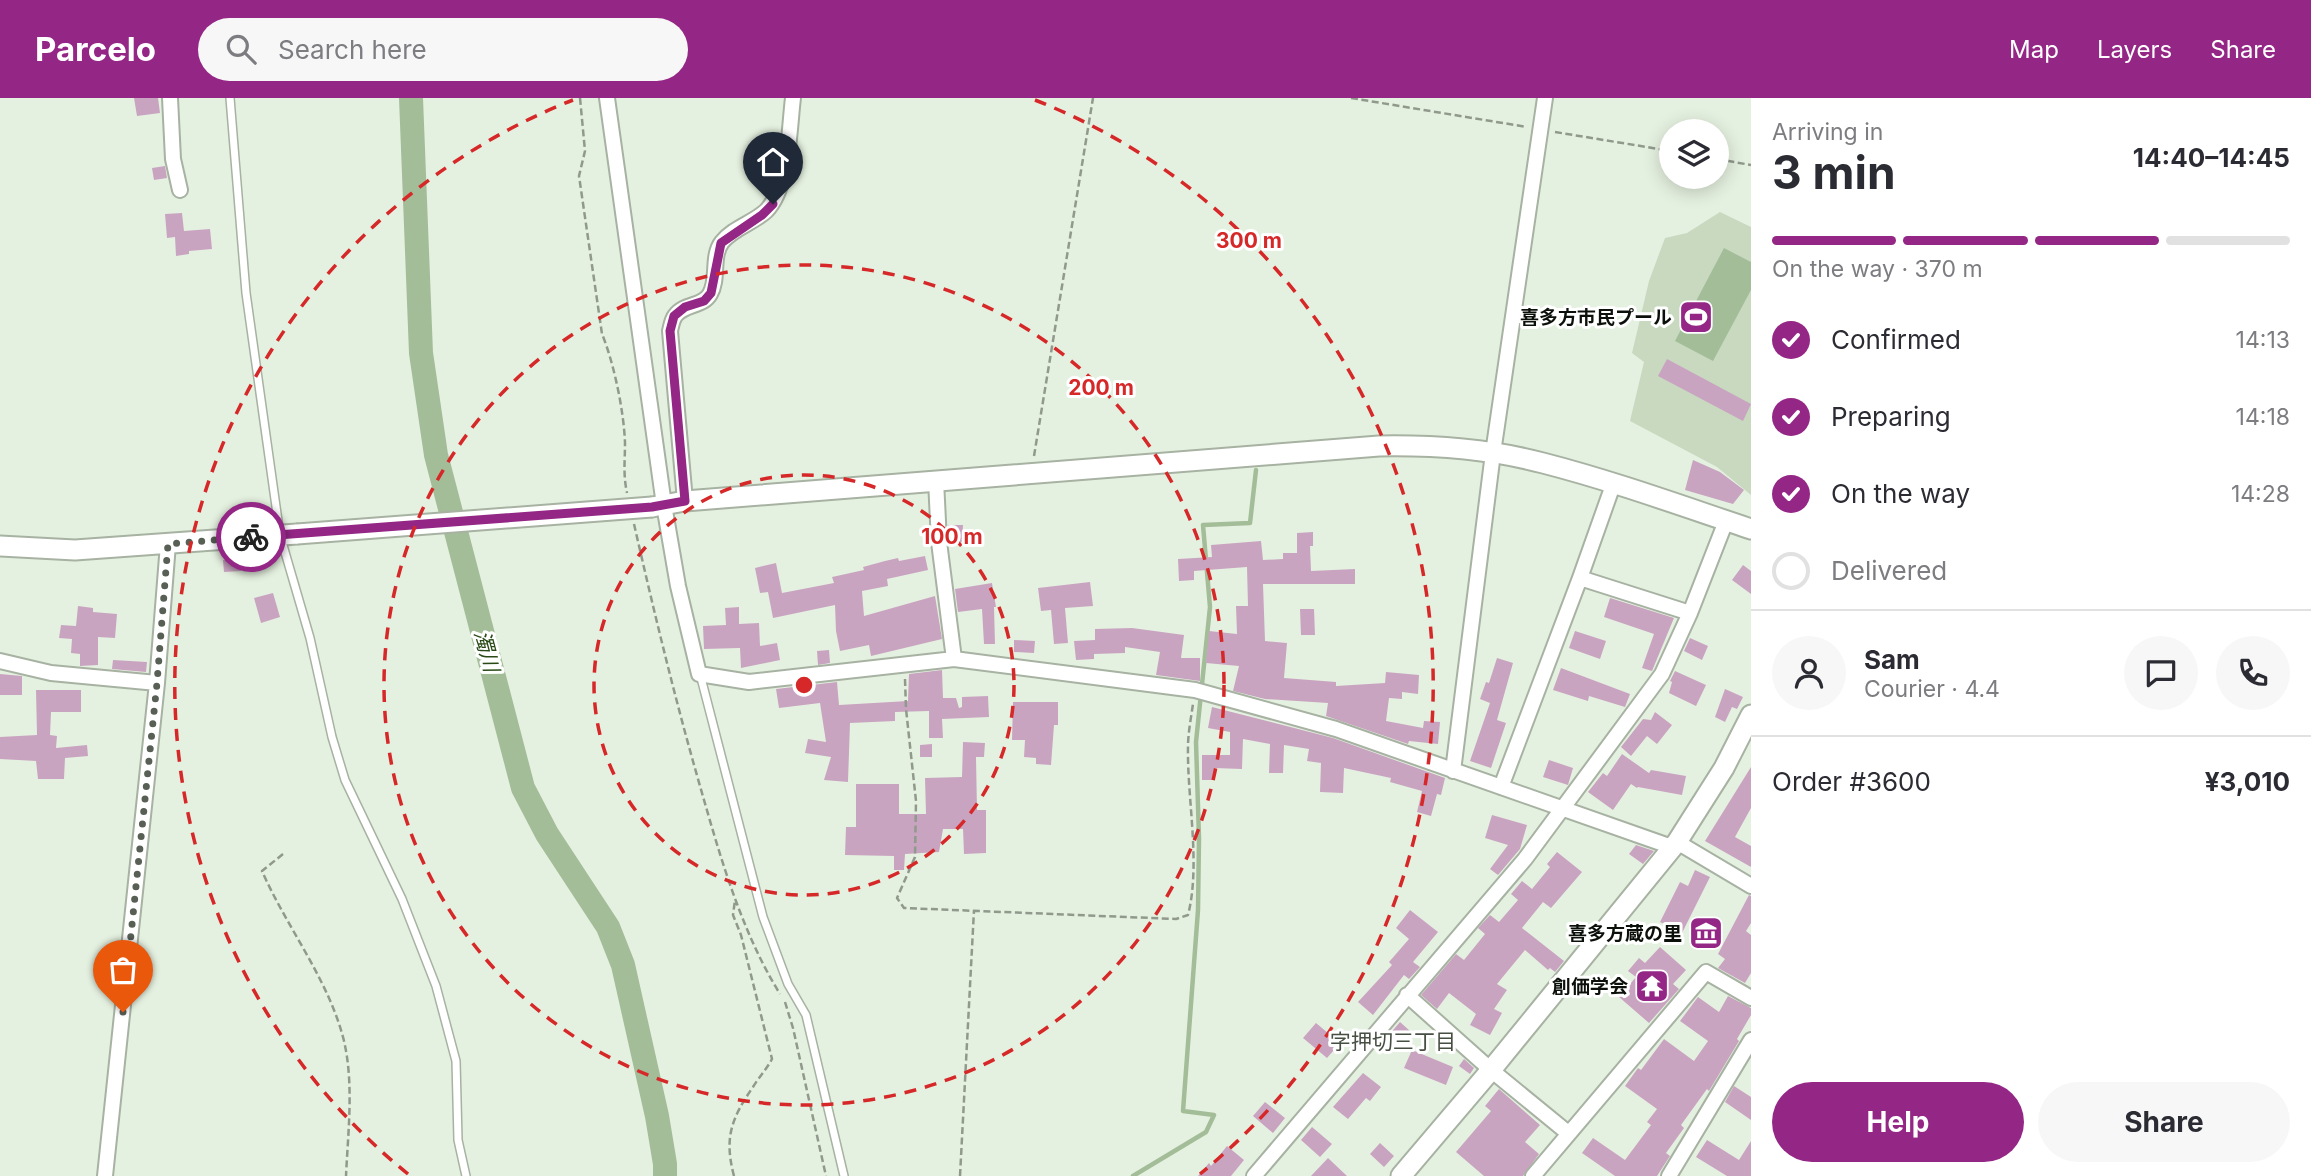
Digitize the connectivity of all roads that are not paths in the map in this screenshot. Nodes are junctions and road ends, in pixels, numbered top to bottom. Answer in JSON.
{"nodes":[{"id":1,"x":170,"y":98,"type":"edge"},
{"id":2,"x":230,"y":98,"type":"edge"},
{"id":3,"x":607,"y":98,"type":"edge"},
{"id":4,"x":793,"y":98,"type":"edge"},
{"id":5,"x":1545,"y":98,"type":"edge"},
{"id":6,"x":180,"y":190,"type":"dead end"},
{"id":7,"x":1493,"y":453,"type":"junction"},
{"id":8,"x":936,"y":481,"type":"junction"},
{"id":9,"x":1612,"y":485,"type":"junction"},
{"id":10,"x":685,"y":501,"type":"junction"},
{"id":11,"x":658,"y":506,"type":"junction"},
{"id":12,"x":1726,"y":521,"type":"junction"},
{"id":13,"x":1751,"y":529,"type":"edge"},
{"id":14,"x":288,"y":534,"type":"junction"},
{"id":15,"x":168,"y":544,"type":"junction"},
{"id":16,"x":0,"y":546,"type":"edge"},
{"id":17,"x":1580,"y":578,"type":"junction"},
{"id":18,"x":1690,"y":613,"type":"junction"},
{"id":19,"x":954,"y":659,"type":"junction"},
{"id":20,"x":0,"y":661,"type":"edge"},
{"id":21,"x":699,"y":674,"type":"junction"},
{"id":22,"x":157,"y":683,"type":"junction"},
{"id":23,"x":1751,"y":715,"type":"edge"},
{"id":24,"x":1453,"y":771,"type":"junction"},
{"id":25,"x":1501,"y":787,"type":"junction"},
{"id":26,"x":1563,"y":809,"type":"junction"},
{"id":27,"x":1674,"y":844,"type":"junction"},
{"id":28,"x":1751,"y":886,"type":"edge"},
{"id":29,"x":1407,"y":995,"type":"junction"},
{"id":30,"x":1751,"y":998,"type":"edge"},
{"id":31,"x":1751,"y":1040,"type":"edge"},
{"id":32,"x":1491,"y":1070,"type":"junction"},
{"id":33,"x":1568,"y":1133,"type":"junction"},
{"id":34,"x":105,"y":1176,"type":"edge"},
{"id":35,"x":466,"y":1176,"type":"edge"},
{"id":36,"x":844,"y":1176,"type":"edge"},
{"id":37,"x":1254,"y":1176,"type":"edge"},
{"id":38,"x":1401,"y":1176,"type":"edge"},
{"id":39,"x":1533,"y":1176,"type":"edge"},
{"id":40,"x":1669,"y":1176,"type":"edge"}],
"edges":[{"from":1,"to":6,"type":"street"},
{"from":2,"to":14,"type":"lane"},
{"from":3,"to":11,"type":"street"},
{"from":4,"to":10,"type":"street"},
{"from":5,"to":7,"type":"street"},
{"from":7,"to":8,"type":"street"},
{"from":7,"to":9,"type":"street"},
{"from":7,"to":24,"type":"street"},
{"from":8,"to":10,"type":"street"},
{"from":8,"to":19,"type":"street"},
{"from":9,"to":12,"type":"street"},
{"from":9,"to":17,"type":"street"},
{"from":10,"to":11,"type":"street"},
{"from":11,"to":14,"type":"street","bridge":true},
{"from":11,"to":21,"type":"street"},
{"from":12,"to":13,"type":"street"},
{"from":12,"to":18,"type":"street"},
{"from":14,"to":15,"type":"street"},
{"from":14,"to":35,"type":"lane"},
{"from":15,"to":16,"type":"street"},
{"from":15,"to":22,"type":"street"},
{"from":17,"to":18,"type":"street"},
{"from":17,"to":25,"type":"street"},
{"from":18,"to":26,"type":"street"},
{"from":19,"to":21,"type":"street"},
{"from":19,"to":24,"type":"street"},
{"from":20,"to":22,"type":"street"},
{"from":21,"to":36,"type":"lane"},
{"from":22,"to":34,"type":"street"},
{"from":23,"to":27,"type":"street"},
{"from":24,"to":25,"type":"street"},
{"from":25,"to":26,"type":"street"},
{"from":26,"to":27,"type":"street"},
{"from":26,"to":29,"type":"street"},
{"from":27,"to":28,"type":"street"},
{"from":27,"to":32,"type":"street"},
{"from":29,"to":32,"type":"street"},
{"from":29,"to":37,"type":"street"},
{"from":30,"to":33,"type":"street"},
{"from":31,"to":40,"type":"street"},
{"from":32,"to":33,"type":"street"},
{"from":32,"to":38,"type":"street"},
{"from":33,"to":39,"type":"street"}]}
